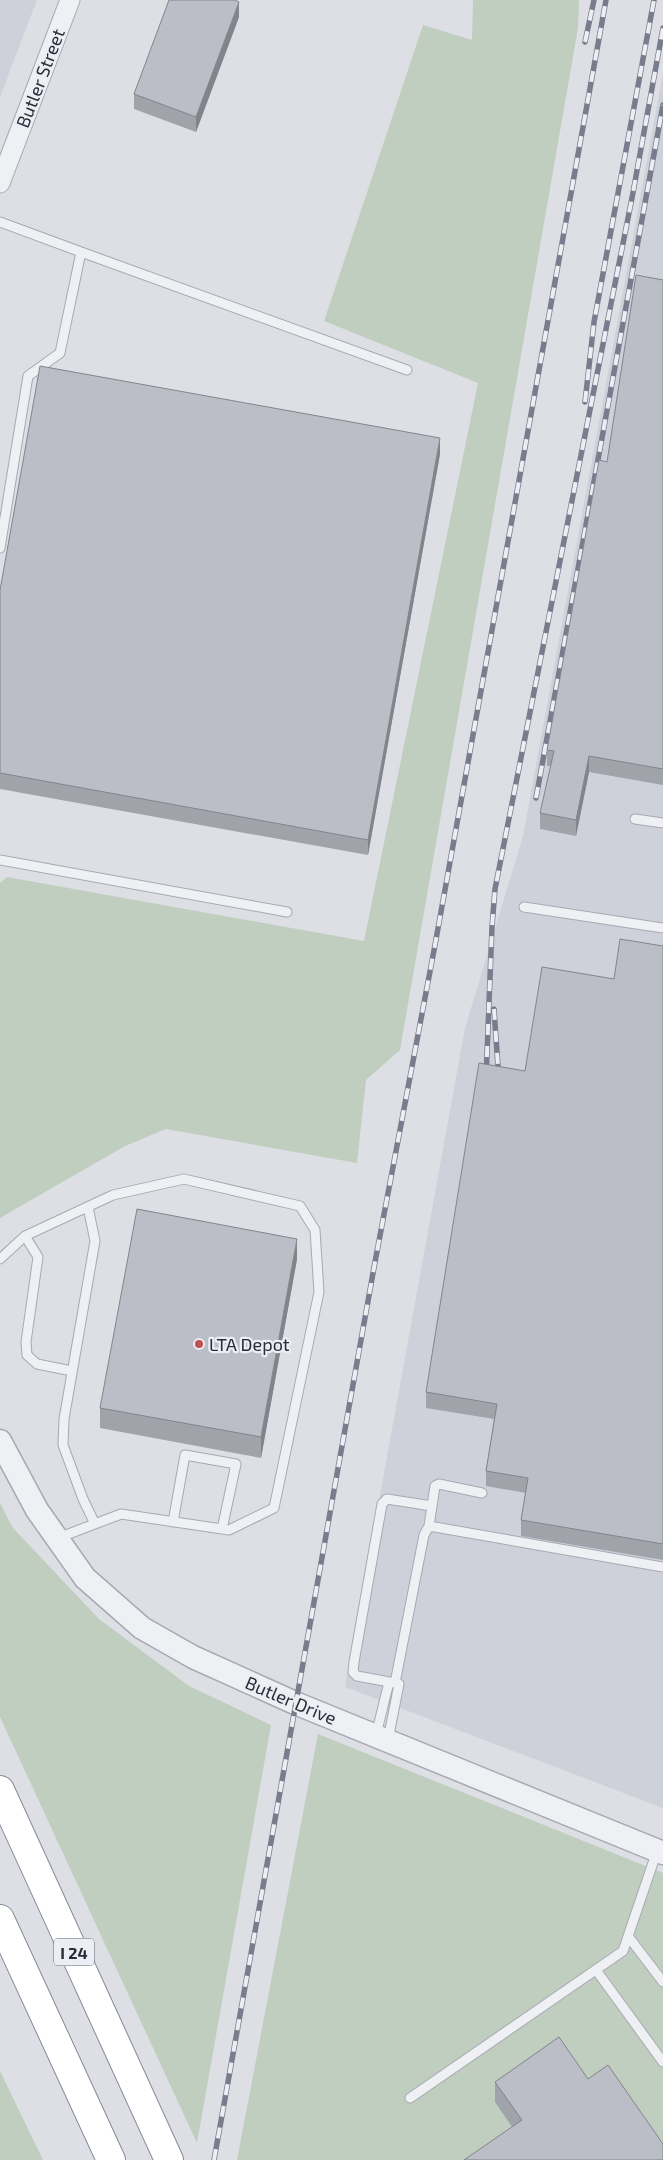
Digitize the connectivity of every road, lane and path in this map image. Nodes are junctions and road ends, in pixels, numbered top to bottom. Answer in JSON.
{"nodes":[{"id":1,"x":70,"y":0,"type":"edge"},
{"id":2,"x":0,"y":183,"type":"edge"},
{"id":3,"x":0,"y":222,"type":"edge"},
{"id":4,"x":81,"y":252,"type":"junction"},
{"id":5,"x":407,"y":370,"type":"dead end"},
{"id":6,"x":0,"y":548,"type":"edge"},
{"id":7,"x":635,"y":818,"type":"dead end"},
{"id":8,"x":663,"y":823,"type":"edge"},
{"id":9,"x":0,"y":860,"type":"edge"},
{"id":10,"x":524,"y":907,"type":"dead end"},
{"id":11,"x":287,"y":912,"type":"dead end"},
{"id":12,"x":663,"y":928,"type":"edge"},
{"id":13,"x":88,"y":1207,"type":"junction"},
{"id":14,"x":25,"y":1236,"type":"junction"},
{"id":15,"x":0,"y":1259,"type":"edge"},
{"id":16,"x":72,"y":1371,"type":"junction"},
{"id":17,"x":0,"y":1441,"type":"edge"},
{"id":18,"x":482,"y":1493,"type":"dead end"},
{"id":19,"x":432,"y":1506,"type":"junction"},
{"id":20,"x":173,"y":1522,"type":"junction"},
{"id":21,"x":95,"y":1524,"type":"junction"},
{"id":22,"x":429,"y":1526,"type":"junction"},
{"id":23,"x":222,"y":1529,"type":"junction"},
{"id":24,"x":57,"y":1538,"type":"junction"},
{"id":25,"x":663,"y":1567,"type":"edge"},
{"id":26,"x":394,"y":1683,"type":"junction"},
{"id":27,"x":382,"y":1738,"type":"junction"},
{"id":28,"x":0,"y":1790,"type":"edge"},
{"id":29,"x":660,"y":1851,"type":"edge"},
{"id":30,"x":0,"y":1919,"type":"edge"},
{"id":31,"x":628,"y":1936,"type":"junction"},
{"id":32,"x":596,"y":1970,"type":"junction"},
{"id":33,"x":663,"y":1982,"type":"edge"},
{"id":34,"x":663,"y":2062,"type":"edge"},
{"id":35,"x":410,"y":2098,"type":"dead end"},
{"id":36,"x":111,"y":2160,"type":"edge"},
{"id":37,"x":169,"y":2160,"type":"edge"}],
"edges":[{"from":1,"to":2,"type":"street","name":"Butler Street"},
{"from":3,"to":4,"type":"lane"},
{"from":4,"to":5,"type":"lane"},
{"from":4,"to":6,"type":"lane"},
{"from":7,"to":8,"type":"lane"},
{"from":9,"to":11,"type":"lane"},
{"from":10,"to":12,"type":"lane"},
{"from":13,"to":14,"type":"lane"},
{"from":13,"to":16,"type":"lane"},
{"from":13,"to":23,"type":"lane"},
{"from":14,"to":15,"type":"lane"},
{"from":14,"to":16,"type":"lane"},
{"from":16,"to":21,"type":"lane"},
{"from":17,"to":24,"type":"street","name":"Butler Drive"},
{"from":18,"to":19,"type":"lane"},
{"from":19,"to":22,"type":"lane"},
{"from":19,"to":26,"type":"lane"},
{"from":20,"to":21,"type":"lane"},
{"from":20,"to":23,"type":"lane"},
{"from":20,"to":23,"type":"lane"},
{"from":21,"to":24,"type":"lane"},
{"from":22,"to":25,"type":"lane"},
{"from":22,"to":26,"type":"lane"},
{"from":24,"to":27,"type":"street","name":"Butler Drive"},
{"from":26,"to":27,"type":"lane"},
{"from":27,"to":29,"type":"street","name":"Butler Drive"},
{"from":28,"to":37,"type":"highway","number":"I 24"},
{"from":29,"to":31,"type":"lane"},
{"from":30,"to":36,"type":"highway"},
{"from":31,"to":32,"type":"lane"},
{"from":31,"to":33,"type":"lane"},
{"from":32,"to":34,"type":"lane"},
{"from":32,"to":35,"type":"lane"}]}
